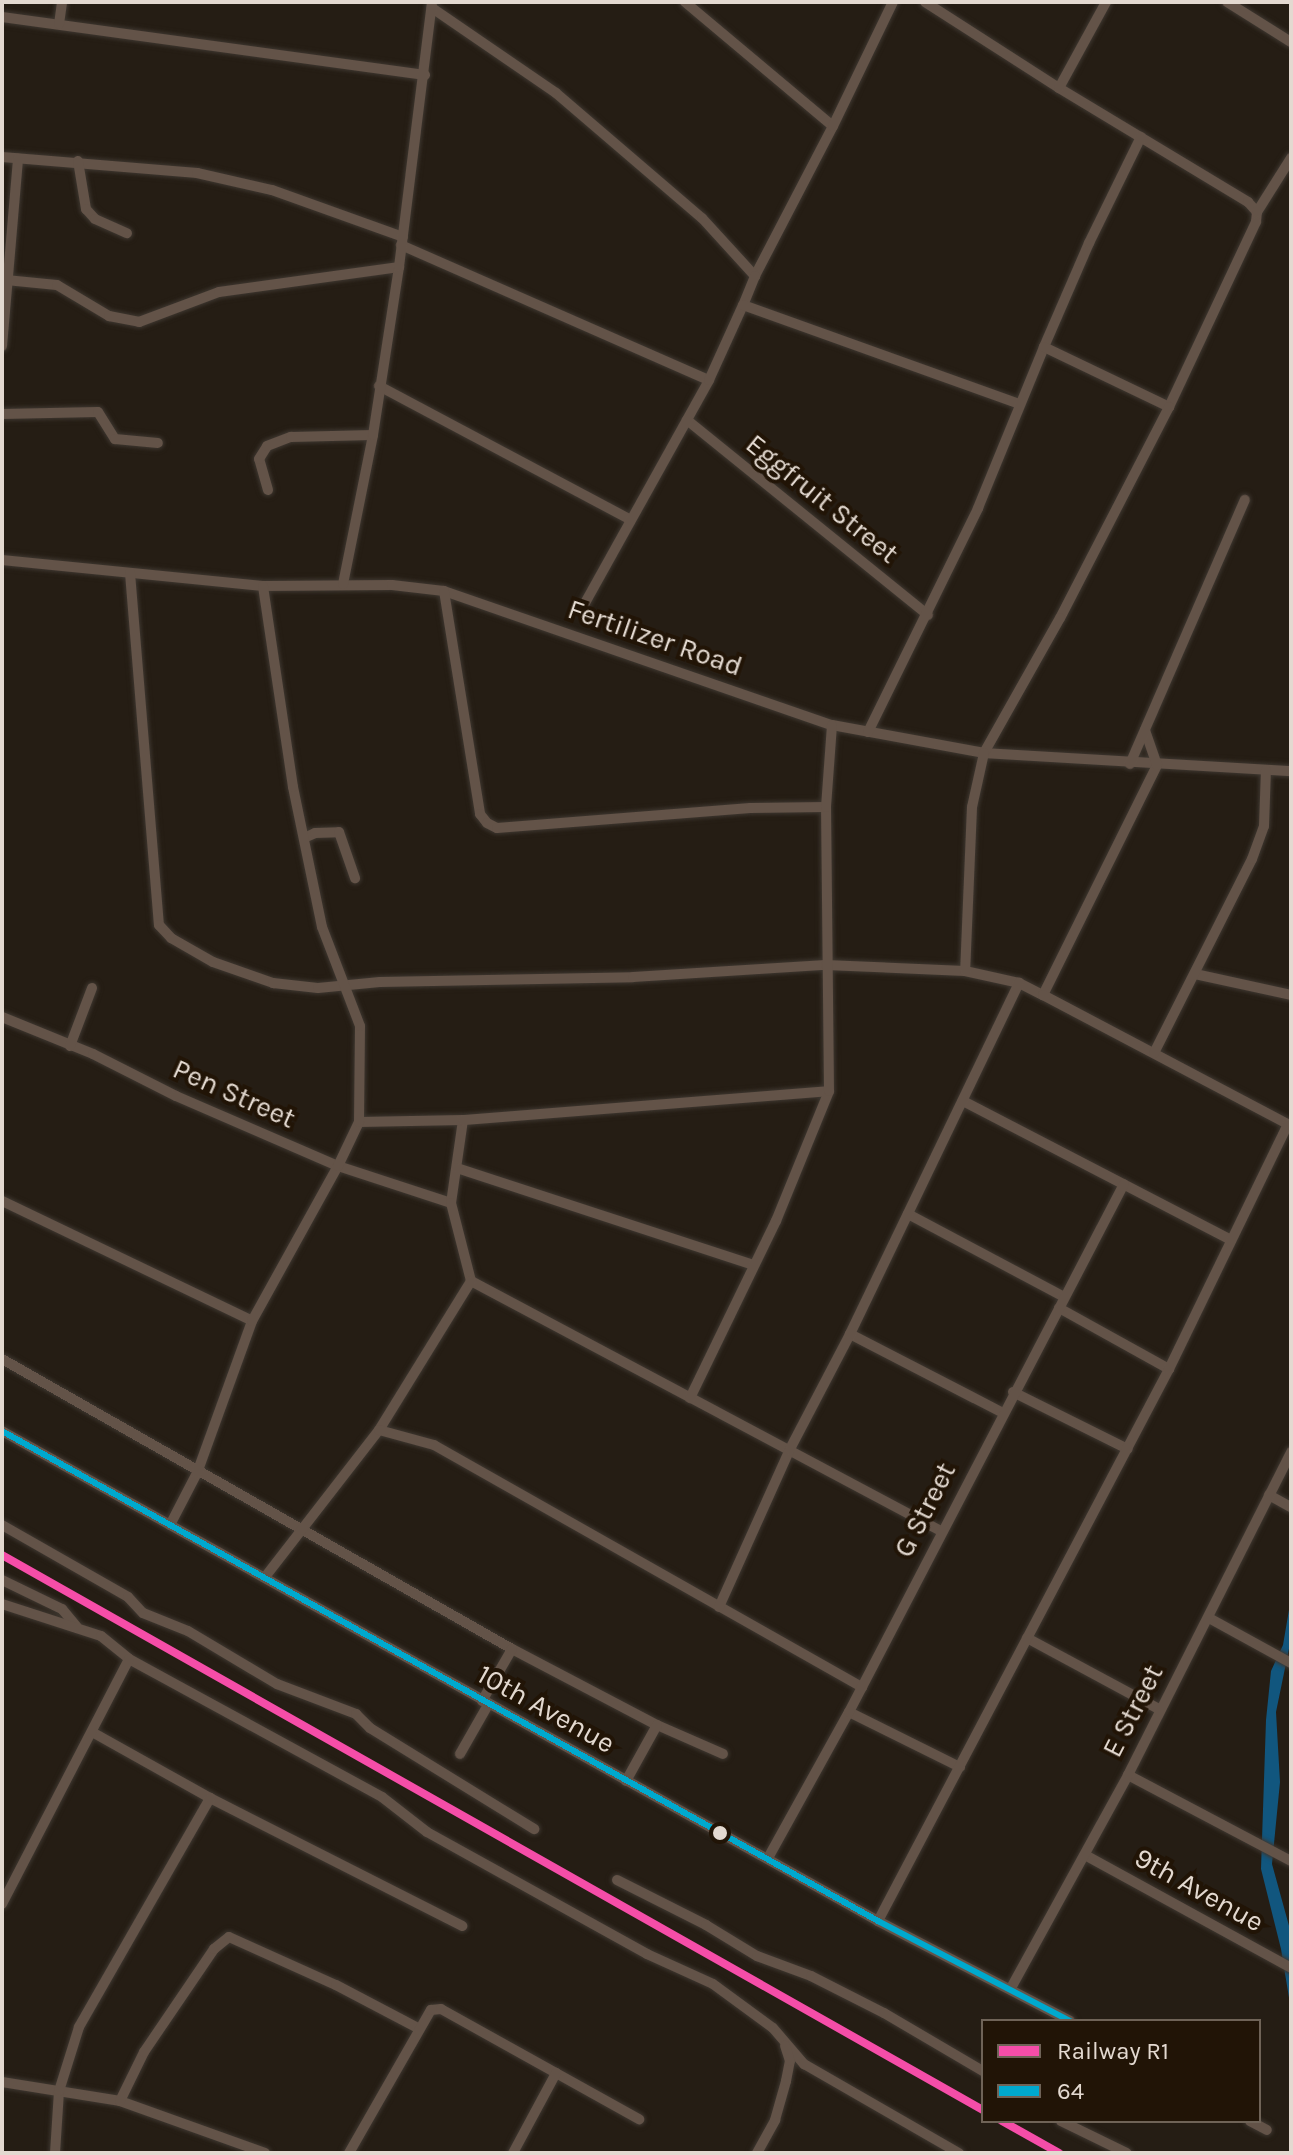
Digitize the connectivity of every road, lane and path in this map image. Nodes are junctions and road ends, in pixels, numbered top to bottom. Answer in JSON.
{"nodes":[{"id":1,"x":62,"y":2,"type":"edge"},
{"id":2,"x":685,"y":2,"type":"edge"},
{"id":3,"x":893,"y":2,"type":"edge"},
{"id":4,"x":925,"y":2,"type":"edge"},
{"id":5,"x":1106,"y":2,"type":"edge"},
{"id":6,"x":1227,"y":2,"type":"edge"},
{"id":7,"x":432,"y":5,"type":"edge"},
{"id":8,"x":2,"y":17,"type":"edge"},
{"id":9,"x":59,"y":24,"type":"junction"},
{"id":10,"x":1291,"y":42,"type":"edge"},
{"id":11,"x":425,"y":75,"type":"junction"},
{"id":12,"x":1059,"y":88,"type":"junction"},
{"id":13,"x":833,"y":126,"type":"junction"},
{"id":14,"x":1141,"y":137,"type":"junction"},
{"id":15,"x":2,"y":157,"type":"edge"},
{"id":16,"x":1291,"y":158,"type":"edge"},
{"id":17,"x":18,"y":159,"type":"junction"},
{"id":18,"x":78,"y":161,"type":"junction"},
{"id":19,"x":1257,"y":212,"type":"junction"},
{"id":20,"x":127,"y":233,"type":"dead end"},
{"id":21,"x":402,"y":241,"type":"junction"},
{"id":22,"x":399,"y":267,"type":"junction"},
{"id":23,"x":755,"y":276,"type":"junction"},
{"id":24,"x":6,"y":280,"type":"junction"},
{"id":25,"x":743,"y":305,"type":"junction"},
{"id":26,"x":2,"y":346,"type":"edge"},
{"id":27,"x":1044,"y":347,"type":"junction"},
{"id":28,"x":709,"y":380,"type":"junction"},
{"id":29,"x":379,"y":386,"type":"junction"},
{"id":30,"x":1020,"y":404,"type":"junction"},
{"id":31,"x":1169,"y":407,"type":"junction"},
{"id":32,"x":2,"y":414,"type":"edge"},
{"id":33,"x":687,"y":420,"type":"junction"},
{"id":34,"x":373,"y":435,"type":"junction"},
{"id":35,"x":158,"y":443,"type":"dead end"},
{"id":36,"x":268,"y":490,"type":"dead end"},
{"id":37,"x":1245,"y":500,"type":"dead end"},
{"id":38,"x":631,"y":520,"type":"junction"},
{"id":39,"x":2,"y":560,"type":"edge"},
{"id":40,"x":130,"y":573,"type":"junction"},
{"id":41,"x":343,"y":584,"type":"junction"},
{"id":42,"x":263,"y":586,"type":"junction"},
{"id":43,"x":444,"y":591,"type":"junction"},
{"id":44,"x":585,"y":603,"type":"dead end"},
{"id":45,"x":928,"y":615,"type":"junction"},
{"id":46,"x":832,"y":725,"type":"junction"},
{"id":47,"x":1145,"y":730,"type":"junction"},
{"id":48,"x":868,"y":732,"type":"junction"},
{"id":49,"x":984,"y":753,"type":"junction"},
{"id":50,"x":1130,"y":764,"type":"junction"},
{"id":51,"x":1157,"y":765,"type":"junction"},
{"id":52,"x":1266,"y":770,"type":"junction"},
{"id":53,"x":1291,"y":771,"type":"edge"},
{"id":54,"x":826,"y":807,"type":"junction"},
{"id":55,"x":304,"y":838,"type":"junction"},
{"id":56,"x":355,"y":878,"type":"dead end"},
{"id":57,"x":826,"y":965,"type":"junction"},
{"id":58,"x":965,"y":971,"type":"junction"},
{"id":59,"x":1195,"y":974,"type":"junction"},
{"id":60,"x":1019,"y":983,"type":"junction"},
{"id":61,"x":344,"y":985,"type":"junction"},
{"id":62,"x":92,"y":988,"type":"dead end"},
{"id":63,"x":1043,"y":995,"type":"junction"},
{"id":64,"x":1291,"y":995,"type":"edge"},
{"id":65,"x":2,"y":1017,"type":"edge"},
{"id":66,"x":70,"y":1046,"type":"junction"},
{"id":67,"x":1154,"y":1053,"type":"junction"},
{"id":68,"x":829,"y":1091,"type":"junction"},
{"id":69,"x":963,"y":1101,"type":"junction"},
{"id":70,"x":463,"y":1120,"type":"junction"},
{"id":71,"x":359,"y":1122,"type":"junction"},
{"id":72,"x":1290,"y":1125,"type":"edge"},
{"id":73,"x":338,"y":1166,"type":"junction"},
{"id":74,"x":457,"y":1168,"type":"junction"},
{"id":75,"x":1124,"y":1184,"type":"junction"},
{"id":76,"x":2,"y":1201,"type":"edge"},
{"id":77,"x":451,"y":1203,"type":"junction"},
{"id":78,"x":908,"y":1214,"type":"junction"},
{"id":79,"x":1231,"y":1240,"type":"junction"},
{"id":80,"x":753,"y":1265,"type":"junction"},
{"id":81,"x":471,"y":1281,"type":"junction"},
{"id":82,"x":1061,"y":1302,"type":"junction"},
{"id":83,"x":252,"y":1321,"type":"junction"},
{"id":84,"x":850,"y":1334,"type":"junction"},
{"id":85,"x":2,"y":1359,"type":"edge"},
{"id":86,"x":1169,"y":1369,"type":"junction"},
{"id":87,"x":1013,"y":1392,"type":"junction"},
{"id":88,"x":690,"y":1398,"type":"junction"},
{"id":89,"x":1003,"y":1413,"type":"junction"},
{"id":90,"x":379,"y":1430,"type":"junction"},
{"id":91,"x":2,"y":1431,"type":"edge"},
{"id":92,"x":790,"y":1449,"type":"junction"},
{"id":93,"x":1128,"y":1449,"type":"junction"},
{"id":94,"x":1291,"y":1452,"type":"edge"},
{"id":95,"x":197,"y":1473,"type":"junction"},
{"id":96,"x":1269,"y":1495,"type":"junction"},
{"id":97,"x":1291,"y":1507,"type":"edge"},
{"id":98,"x":2,"y":1525,"type":"edge"},
{"id":99,"x":170,"y":1525,"type":"junction"},
{"id":100,"x":299,"y":1529,"type":"junction"},
{"id":101,"x":941,"y":1531,"type":"junction"},
{"id":102,"x":265,"y":1577,"type":"junction"},
{"id":103,"x":2,"y":1580,"type":"edge"},
{"id":104,"x":2,"y":1604,"type":"edge"},
{"id":105,"x":719,"y":1607,"type":"junction"},
{"id":106,"x":1209,"y":1618,"type":"junction"},
{"id":107,"x":78,"y":1627,"type":"junction"},
{"id":108,"x":1027,"y":1638,"type":"junction"},
{"id":109,"x":512,"y":1649,"type":"junction"},
{"id":110,"x":129,"y":1659,"type":"junction"},
{"id":111,"x":1291,"y":1663,"type":"edge"},
{"id":112,"x":862,"y":1687,"type":"junction"},
{"id":113,"x":485,"y":1703,"type":"junction"},
{"id":114,"x":1159,"y":1709,"type":"junction"},
{"id":115,"x":849,"y":1712,"type":"junction"},
{"id":116,"x":657,"y":1725,"type":"junction"},
{"id":117,"x":92,"y":1732,"type":"junction"},
{"id":118,"x":460,"y":1754,"type":"dead end"},
{"id":119,"x":723,"y":1754,"type":"dead end"},
{"id":120,"x":960,"y":1767,"type":"junction"},
{"id":121,"x":1128,"y":1775,"type":"junction"},
{"id":122,"x":626,"y":1781,"type":"junction"},
{"id":123,"x":210,"y":1798,"type":"junction"},
{"id":124,"x":534,"y":1829,"type":"dead end"},
{"id":125,"x":1085,"y":1855,"type":"junction"},
{"id":126,"x":768,"y":1858,"type":"junction"},
{"id":127,"x":1291,"y":1861,"type":"edge"},
{"id":128,"x":617,"y":1880,"type":"dead end"},
{"id":129,"x":2,"y":1904,"type":"edge"},
{"id":130,"x":878,"y":1921,"type":"junction"},
{"id":131,"x":462,"y":1926,"type":"dead end"},
{"id":132,"x":1291,"y":1968,"type":"edge"},
{"id":133,"x":1011,"y":1988,"type":"junction"},
{"id":134,"x":1066,"y":2019,"type":"edge"},
{"id":135,"x":418,"y":2028,"type":"junction"},
{"id":136,"x":784,"y":2040,"type":"junction"},
{"id":137,"x":981,"y":2070,"type":"edge"},
{"id":138,"x":556,"y":2073,"type":"junction"},
{"id":139,"x":2,"y":2082,"type":"edge"},
{"id":140,"x":59,"y":2091,"type":"junction"},
{"id":141,"x":120,"y":2101,"type":"junction"},
{"id":142,"x":639,"y":2119,"type":"dead end"},
{"id":143,"x":1065,"y":2123,"type":"edge"},
{"id":144,"x":1254,"y":2123,"type":"edge"},
{"id":145,"x":1267,"y":2130,"type":"dead end"},
{"id":146,"x":55,"y":2153,"type":"edge"},
{"id":147,"x":265,"y":2153,"type":"edge"},
{"id":148,"x":349,"y":2153,"type":"edge"},
{"id":149,"x":513,"y":2153,"type":"edge"},
{"id":150,"x":757,"y":2153,"type":"edge"},
{"id":151,"x":959,"y":2153,"type":"edge"},
{"id":152,"x":1127,"y":2153,"type":"edge"}],
"edges":[{"from":1,"to":9,"type":"street"},
{"from":2,"to":13,"type":"street"},
{"from":3,"to":13,"type":"street"},
{"from":4,"to":12,"type":"street"},
{"from":5,"to":12,"type":"street"},
{"from":6,"to":10,"type":"street"},
{"from":7,"to":11,"type":"street"},
{"from":7,"to":23,"type":"street"},
{"from":8,"to":9,"type":"street"},
{"from":9,"to":11,"type":"street"},
{"from":11,"to":21,"type":"street"},
{"from":12,"to":14,"type":"street"},
{"from":13,"to":23,"type":"street"},
{"from":14,"to":19,"type":"street"},
{"from":14,"to":27,"type":"street"},
{"from":15,"to":17,"type":"street"},
{"from":16,"to":19,"type":"street"},
{"from":17,"to":18,"type":"street"},
{"from":17,"to":24,"type":"street"},
{"from":18,"to":20,"type":"street"},
{"from":18,"to":21,"type":"street"},
{"from":19,"to":31,"type":"street"},
{"from":21,"to":22,"type":"street"},
{"from":21,"to":28,"type":"street"},
{"from":22,"to":24,"type":"street"},
{"from":22,"to":29,"type":"street"},
{"from":23,"to":25,"type":"street"},
{"from":24,"to":26,"type":"street"},
{"from":25,"to":28,"type":"street"},
{"from":25,"to":30,"type":"street"},
{"from":27,"to":30,"type":"street"},
{"from":27,"to":31,"type":"street"},
{"from":28,"to":33,"type":"street"},
{"from":29,"to":34,"type":"street"},
{"from":29,"to":38,"type":"street"},
{"from":30,"to":45,"type":"street"},
{"from":31,"to":49,"type":"street"},
{"from":32,"to":35,"type":"street"},
{"from":33,"to":38,"type":"street"},
{"from":33,"to":45,"type":"street","name":"Eggfruit Street"},
{"from":34,"to":36,"type":"street"},
{"from":34,"to":41,"type":"street"},
{"from":37,"to":47,"type":"street"},
{"from":38,"to":44,"type":"street"},
{"from":39,"to":40,"type":"street","name":"Fertilizer Road"},
{"from":40,"to":42,"type":"street","name":"Fertilizer Road"},
{"from":40,"to":61,"type":"street"},
{"from":41,"to":42,"type":"street","name":"Fertilizer Road"},
{"from":41,"to":43,"type":"street","name":"Fertilizer Road"},
{"from":42,"to":55,"type":"street"},
{"from":43,"to":46,"type":"street","name":"Fertilizer Road"},
{"from":43,"to":54,"type":"street"},
{"from":45,"to":48,"type":"street"},
{"from":46,"to":48,"type":"street","name":"Fertilizer Road"},
{"from":46,"to":54,"type":"street"},
{"from":47,"to":50,"type":"street"},
{"from":47,"to":51,"type":"street"},
{"from":48,"to":49,"type":"street","name":"Fertilizer Road"},
{"from":49,"to":50,"type":"street","name":"Fertilizer Road"},
{"from":49,"to":58,"type":"street"},
{"from":50,"to":51,"type":"street","name":"Fertilizer Road"},
{"from":51,"to":52,"type":"street","name":"Fertilizer Road"},
{"from":51,"to":63,"type":"street"},
{"from":52,"to":53,"type":"street","name":"Fertilizer Road"},
{"from":52,"to":59,"type":"street"},
{"from":54,"to":57,"type":"street"},
{"from":55,"to":56,"type":"street"},
{"from":55,"to":61,"type":"street"},
{"from":57,"to":58,"type":"street"},
{"from":57,"to":61,"type":"street"},
{"from":57,"to":68,"type":"street"},
{"from":58,"to":60,"type":"street"},
{"from":59,"to":64,"type":"street"},
{"from":59,"to":67,"type":"street"},
{"from":60,"to":63,"type":"street"},
{"from":60,"to":69,"type":"street"},
{"from":61,"to":71,"type":"street"},
{"from":62,"to":66,"type":"street"},
{"from":63,"to":67,"type":"street"},
{"from":65,"to":66,"type":"street","name":"Pen Street"},
{"from":66,"to":73,"type":"street","name":"Pen Street"},
{"from":67,"to":72,"type":"street"},
{"from":68,"to":70,"type":"street"},
{"from":68,"to":80,"type":"street"},
{"from":69,"to":75,"type":"street"},
{"from":69,"to":78,"type":"street"},
{"from":70,"to":71,"type":"street"},
{"from":70,"to":74,"type":"street"},
{"from":71,"to":73,"type":"street"},
{"from":72,"to":79,"type":"street"},
{"from":73,"to":77,"type":"street","name":"Pen Street"},
{"from":73,"to":83,"type":"street"},
{"from":74,"to":77,"type":"street"},
{"from":74,"to":80,"type":"street"},
{"from":75,"to":79,"type":"street"},
{"from":75,"to":82,"type":"street","name":"G Street"},
{"from":76,"to":83,"type":"street"},
{"from":77,"to":81,"type":"street"},
{"from":78,"to":82,"type":"street"},
{"from":78,"to":84,"type":"street"},
{"from":79,"to":86,"type":"street"},
{"from":80,"to":88,"type":"street"},
{"from":81,"to":88,"type":"street"},
{"from":81,"to":90,"type":"street"},
{"from":82,"to":86,"type":"street"},
{"from":82,"to":87,"type":"street","name":"G Street"},
{"from":83,"to":95,"type":"street"},
{"from":84,"to":89,"type":"street"},
{"from":84,"to":92,"type":"street"},
{"from":85,"to":95,"type":"street"},
{"from":86,"to":93,"type":"street"},
{"from":87,"to":89,"type":"street","name":"G Street"},
{"from":87,"to":93,"type":"street"},
{"from":88,"to":92,"type":"street"},
{"from":89,"to":101,"type":"street","name":"G Street"},
{"from":90,"to":100,"type":"street"},
{"from":90,"to":105,"type":"street"},
{"from":91,"to":99,"type":"street","name":"10th Avenue"},
{"from":92,"to":101,"type":"street"},
{"from":92,"to":105,"type":"street"},
{"from":93,"to":108,"type":"street"},
{"from":94,"to":96,"type":"street","name":"E Street"},
{"from":95,"to":99,"type":"street"},
{"from":95,"to":100,"type":"street"},
{"from":96,"to":97,"type":"street"},
{"from":96,"to":106,"type":"street","name":"E Street"},
{"from":98,"to":124,"type":"street"},
{"from":99,"to":102,"type":"street","name":"10th Avenue"},
{"from":100,"to":102,"type":"street"},
{"from":100,"to":109,"type":"street"},
{"from":101,"to":112,"type":"street","name":"G Street"},
{"from":102,"to":113,"type":"street","name":"10th Avenue"},
{"from":103,"to":107,"type":"street"},
{"from":104,"to":107,"type":"street"},
{"from":105,"to":112,"type":"street"},
{"from":106,"to":111,"type":"street"},
{"from":106,"to":114,"type":"street","name":"E Street"},
{"from":107,"to":110,"type":"street"},
{"from":108,"to":114,"type":"street"},
{"from":108,"to":120,"type":"street"},
{"from":109,"to":113,"type":"street"},
{"from":109,"to":116,"type":"street"},
{"from":110,"to":117,"type":"street"},
{"from":110,"to":136,"type":"street"},
{"from":112,"to":115,"type":"street","name":"G Street"},
{"from":113,"to":118,"type":"street"},
{"from":113,"to":122,"type":"street","name":"10th Avenue"},
{"from":114,"to":121,"type":"street","name":"E Street"},
{"from":115,"to":120,"type":"street"},
{"from":115,"to":126,"type":"street","name":"G Street"},
{"from":116,"to":119,"type":"street"},
{"from":116,"to":122,"type":"street"},
{"from":117,"to":123,"type":"street"},
{"from":117,"to":129,"type":"street"},
{"from":120,"to":130,"type":"street"},
{"from":121,"to":125,"type":"street","name":"E Street"},
{"from":121,"to":127,"type":"street"},
{"from":122,"to":126,"type":"street","name":"10th Avenue"},
{"from":123,"to":131,"type":"street"},
{"from":123,"to":140,"type":"street"},
{"from":125,"to":132,"type":"street","name":"9th Avenue"},
{"from":125,"to":133,"type":"street","name":"E Street"},
{"from":126,"to":130,"type":"street","name":"10th Avenue"},
{"from":128,"to":137,"type":"street"},
{"from":130,"to":133,"type":"street","name":"10th Avenue"},
{"from":133,"to":134,"type":"street","name":"10th Avenue"},
{"from":135,"to":138,"type":"street"},
{"from":135,"to":141,"type":"street"},
{"from":135,"to":148,"type":"street"},
{"from":136,"to":150,"type":"street"},
{"from":136,"to":151,"type":"street"},
{"from":138,"to":142,"type":"street"},
{"from":138,"to":149,"type":"street"},
{"from":139,"to":140,"type":"street"},
{"from":140,"to":141,"type":"street"},
{"from":140,"to":146,"type":"street"},
{"from":141,"to":147,"type":"street"},
{"from":143,"to":152,"type":"street"},
{"from":144,"to":145,"type":"street"}]}
